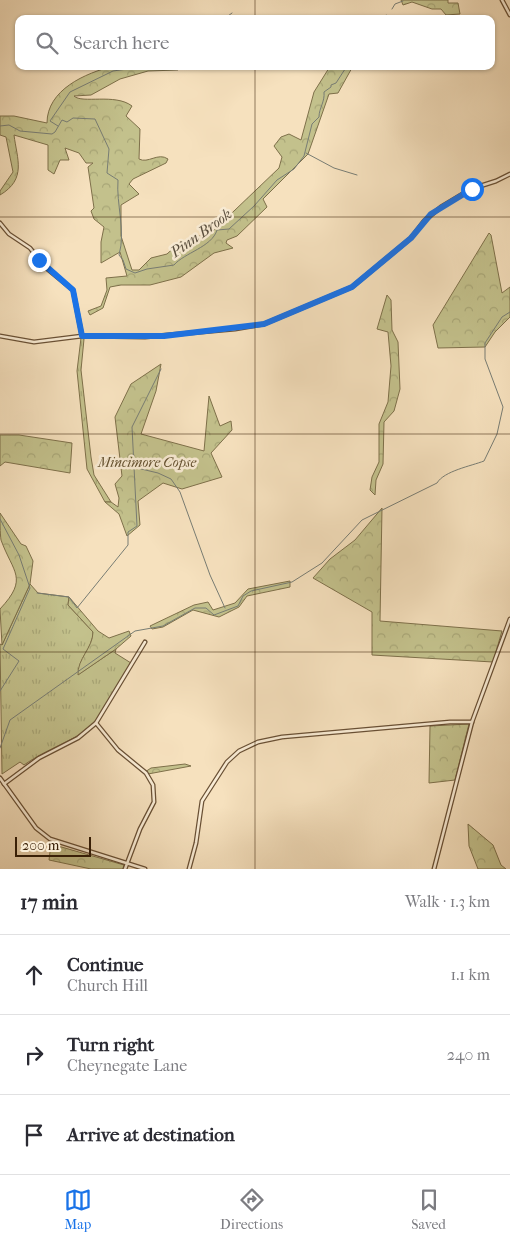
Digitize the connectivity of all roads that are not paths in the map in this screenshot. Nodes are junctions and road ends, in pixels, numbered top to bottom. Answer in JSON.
{"nodes":[{"id":1,"x":502,"y":0,"type":"edge"},
{"id":2,"x":510,"y":15,"type":"edge"},
{"id":3,"x":510,"y":174,"type":"edge"},
{"id":4,"x":0,"y":223,"type":"edge"},
{"id":5,"x":0,"y":336,"type":"edge"},
{"id":6,"x":82,"y":336,"type":"junction"},
{"id":7,"x":510,"y":619,"type":"edge"},
{"id":8,"x":145,"y":642,"type":"dead end"},
{"id":9,"x":96,"y":722,"type":"junction"},
{"id":10,"x":472,"y":722,"type":"junction"},
{"id":11,"x":0,"y":778,"type":"edge"},
{"id":12,"x":4,"y":784,"type":"junction"},
{"id":13,"x":126,"y":863,"type":"junction"},
{"id":14,"x":125,"y":869,"type":"edge"},
{"id":15,"x":145,"y":869,"type":"edge"},
{"id":16,"x":189,"y":869,"type":"edge"},
{"id":17,"x":434,"y":869,"type":"edge"}],
"edges":[{"from":1,"to":2,"type":"street"},
{"from":3,"to":6,"type":"street"},
{"from":4,"to":6,"type":"street"},
{"from":5,"to":6,"type":"street"},
{"from":7,"to":10,"type":"street"},
{"from":8,"to":9,"type":"street"},
{"from":9,"to":12,"type":"street"},
{"from":9,"to":13,"type":"street"},
{"from":10,"to":16,"type":"street"},
{"from":10,"to":17,"type":"street"},
{"from":11,"to":12,"type":"street"},
{"from":12,"to":13,"type":"street"},
{"from":13,"to":14,"type":"street"},
{"from":13,"to":15,"type":"street"}]}
